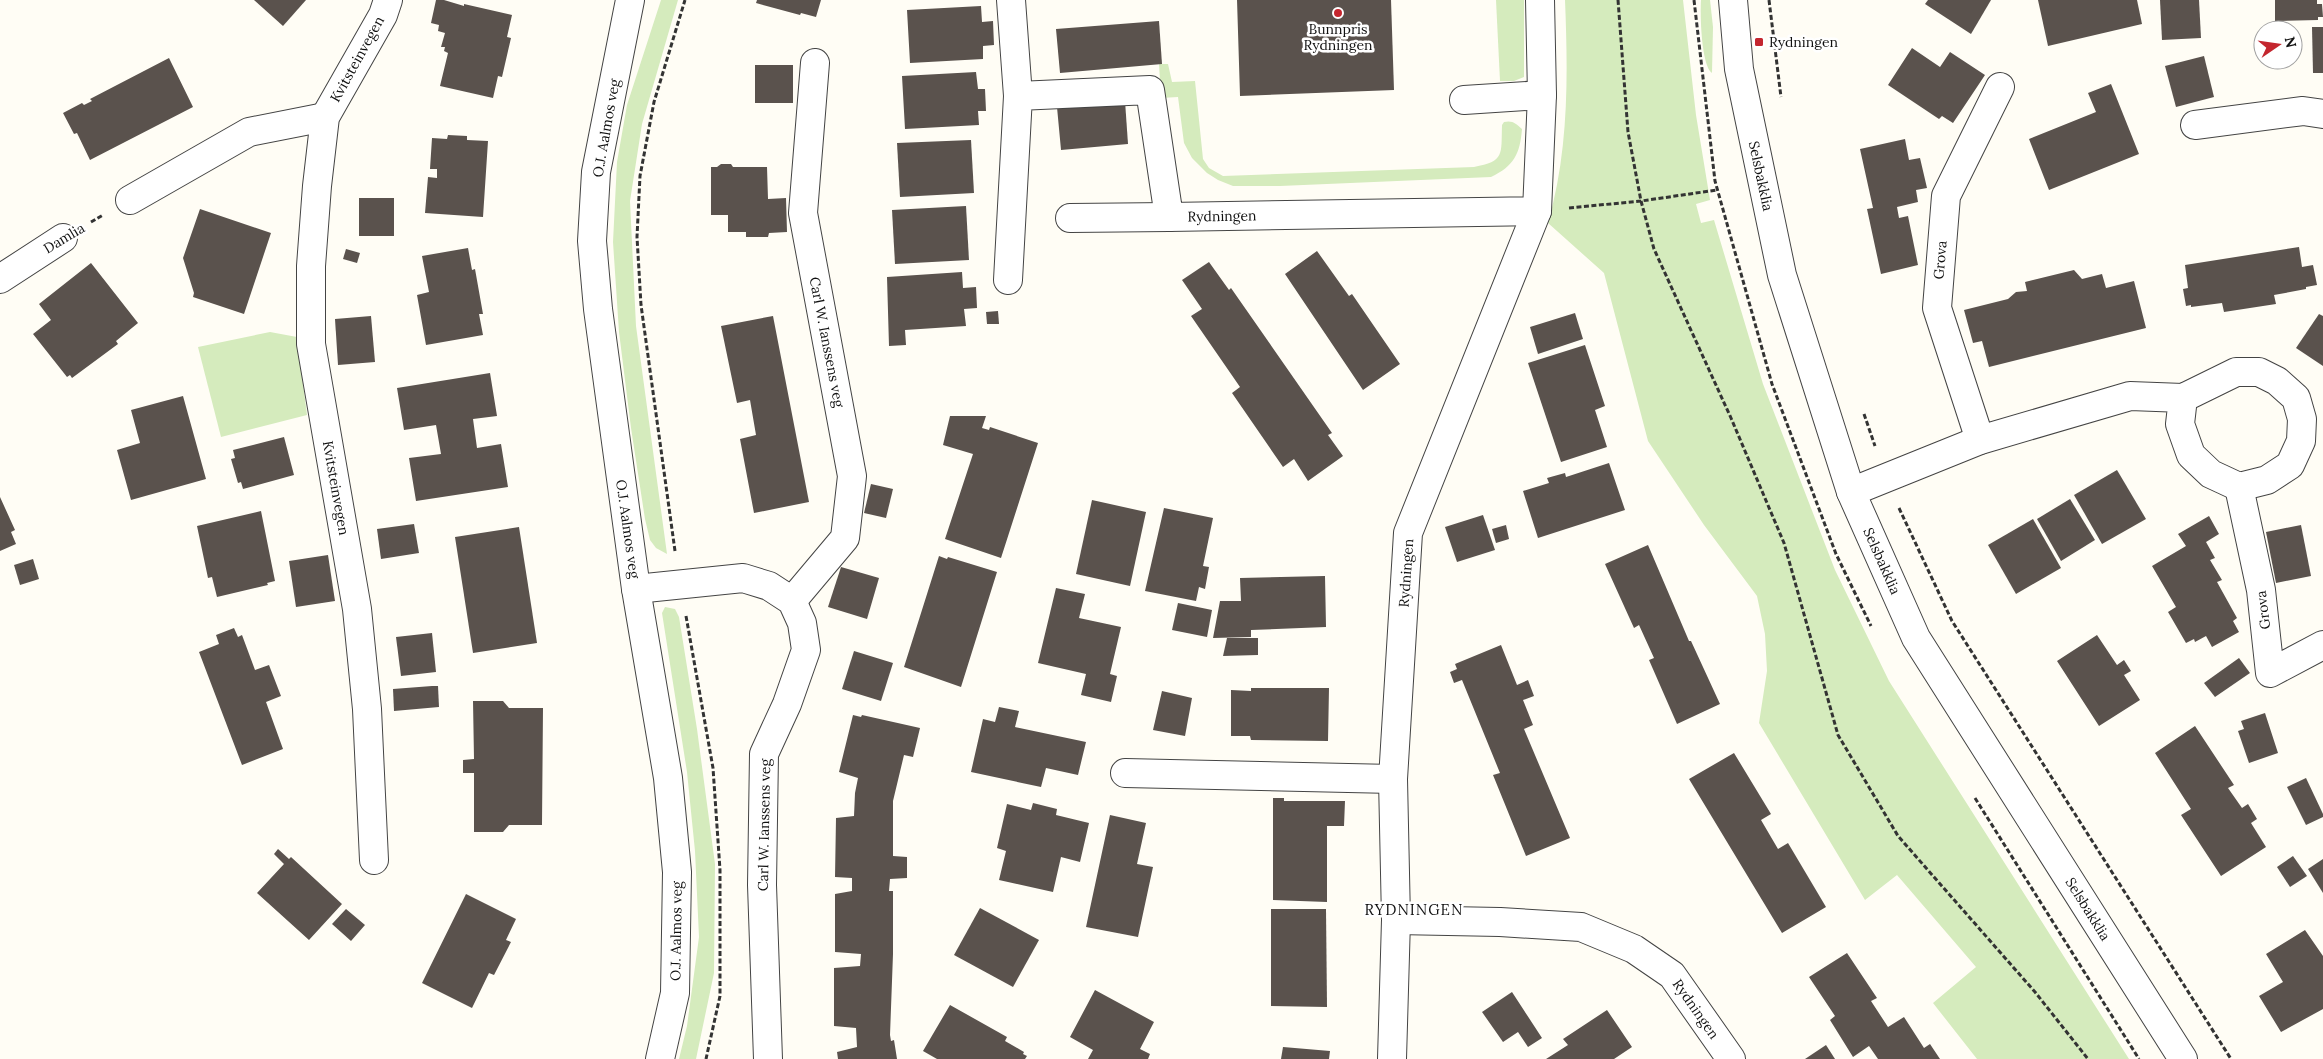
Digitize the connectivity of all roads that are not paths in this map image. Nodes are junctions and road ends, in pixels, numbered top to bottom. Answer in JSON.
{"nodes":[{"id":1,"x":388,"y":0,"type":"edge"},
{"id":2,"x":630,"y":0,"type":"edge"},
{"id":3,"x":1011,"y":0,"type":"edge"},
{"id":4,"x":1540,"y":0,"type":"edge"},
{"id":5,"x":1733,"y":0,"type":"edge"},
{"id":6,"x":815,"y":63,"type":"dead end"},
{"id":7,"x":2000,"y":87,"type":"dead end"},
{"id":8,"x":1542,"y":95,"type":"junction"},
{"id":9,"x":1018,"y":96,"type":"junction"},
{"id":10,"x":1464,"y":100,"type":"dead end"},
{"id":11,"x":2323,"y":114,"type":"edge"},
{"id":12,"x":325,"y":117,"type":"junction"},
{"id":13,"x":2195,"y":125,"type":"dead end"},
{"id":14,"x":130,"y":200,"type":"road end"},
{"id":15,"x":1537,"y":211,"type":"junction"},
{"id":16,"x":1169,"y":217,"type":"junction"},
{"id":17,"x":1070,"y":218,"type":"dead end"},
{"id":18,"x":63,"y":238,"type":"road end"},
{"id":19,"x":0,"y":279,"type":"edge"},
{"id":20,"x":1008,"y":280,"type":"dead end"},
{"id":21,"x":2183,"y":398,"type":"junction"},
{"id":22,"x":1980,"y":440,"type":"junction"},
{"id":23,"x":2239,"y":487,"type":"junction"},
{"id":24,"x":1851,"y":492,"type":"junction"},
{"id":25,"x":636,"y":589,"type":"junction"},
{"id":26,"x":792,"y":601,"type":"junction"},
{"id":27,"x":2323,"y":645,"type":"edge"},
{"id":28,"x":1125,"y":773,"type":"dead end"},
{"id":29,"x":1393,"y":779,"type":"junction"},
{"id":30,"x":374,"y":860,"type":"dead end"},
{"id":31,"x":1396,"y":920,"type":"junction"},
{"id":32,"x":660,"y":1059,"type":"edge"},
{"id":33,"x":768,"y":1059,"type":"edge"},
{"id":34,"x":1392,"y":1059,"type":"edge"},
{"id":35,"x":1731,"y":1059,"type":"edge"},
{"id":36,"x":2184,"y":1059,"type":"edge"}],
"edges":[{"from":1,"to":12,"type":"street","name":"Kvitsteinvegen"},
{"from":2,"to":25,"type":"street","name":"O.J. Aalmos veg"},
{"from":3,"to":9,"type":"street"},
{"from":4,"to":8,"type":"street","name":"Rydningen"},
{"from":5,"to":24,"type":"street","name":"Selsbakklia"},
{"from":6,"to":26,"type":"street","name":"Carl W. Ianssens veg"},
{"from":7,"to":22,"type":"street","name":"Grova"},
{"from":8,"to":10,"type":"street"},
{"from":8,"to":15,"type":"street","name":"Rydningen"},
{"from":9,"to":16,"type":"street","name":"Rydningen"},
{"from":9,"to":20,"type":"street"},
{"from":11,"to":13,"type":"street"},
{"from":12,"to":14,"type":"street","name":"Kvitsteinvegen"},
{"from":12,"to":30,"type":"street","name":"Kvitsteinvegen"},
{"from":15,"to":16,"type":"street","name":"Rydningen"},
{"from":15,"to":29,"type":"street","name":"Rydningen"},
{"from":16,"to":17,"type":"street"},
{"from":18,"to":19,"type":"street","name":"Damlia"},
{"from":21,"to":22,"type":"street"},
{"from":21,"to":23,"type":"street"},
{"from":21,"to":23,"type":"street"},
{"from":22,"to":24,"type":"street"},
{"from":23,"to":27,"type":"street","name":"Grova"},
{"from":24,"to":36,"type":"street","name":"Selsbakklia"},
{"from":25,"to":26,"type":"street"},
{"from":25,"to":32,"type":"street","name":"O.J. Aalmos veg"},
{"from":26,"to":33,"type":"street","name":"Carl W. Ianssens veg"},
{"from":28,"to":29,"type":"street"},
{"from":29,"to":31,"type":"street","name":"Rydningen"},
{"from":31,"to":34,"type":"street","name":"Rydningen"},
{"from":31,"to":35,"type":"street","name":"Rydningen"}]}
